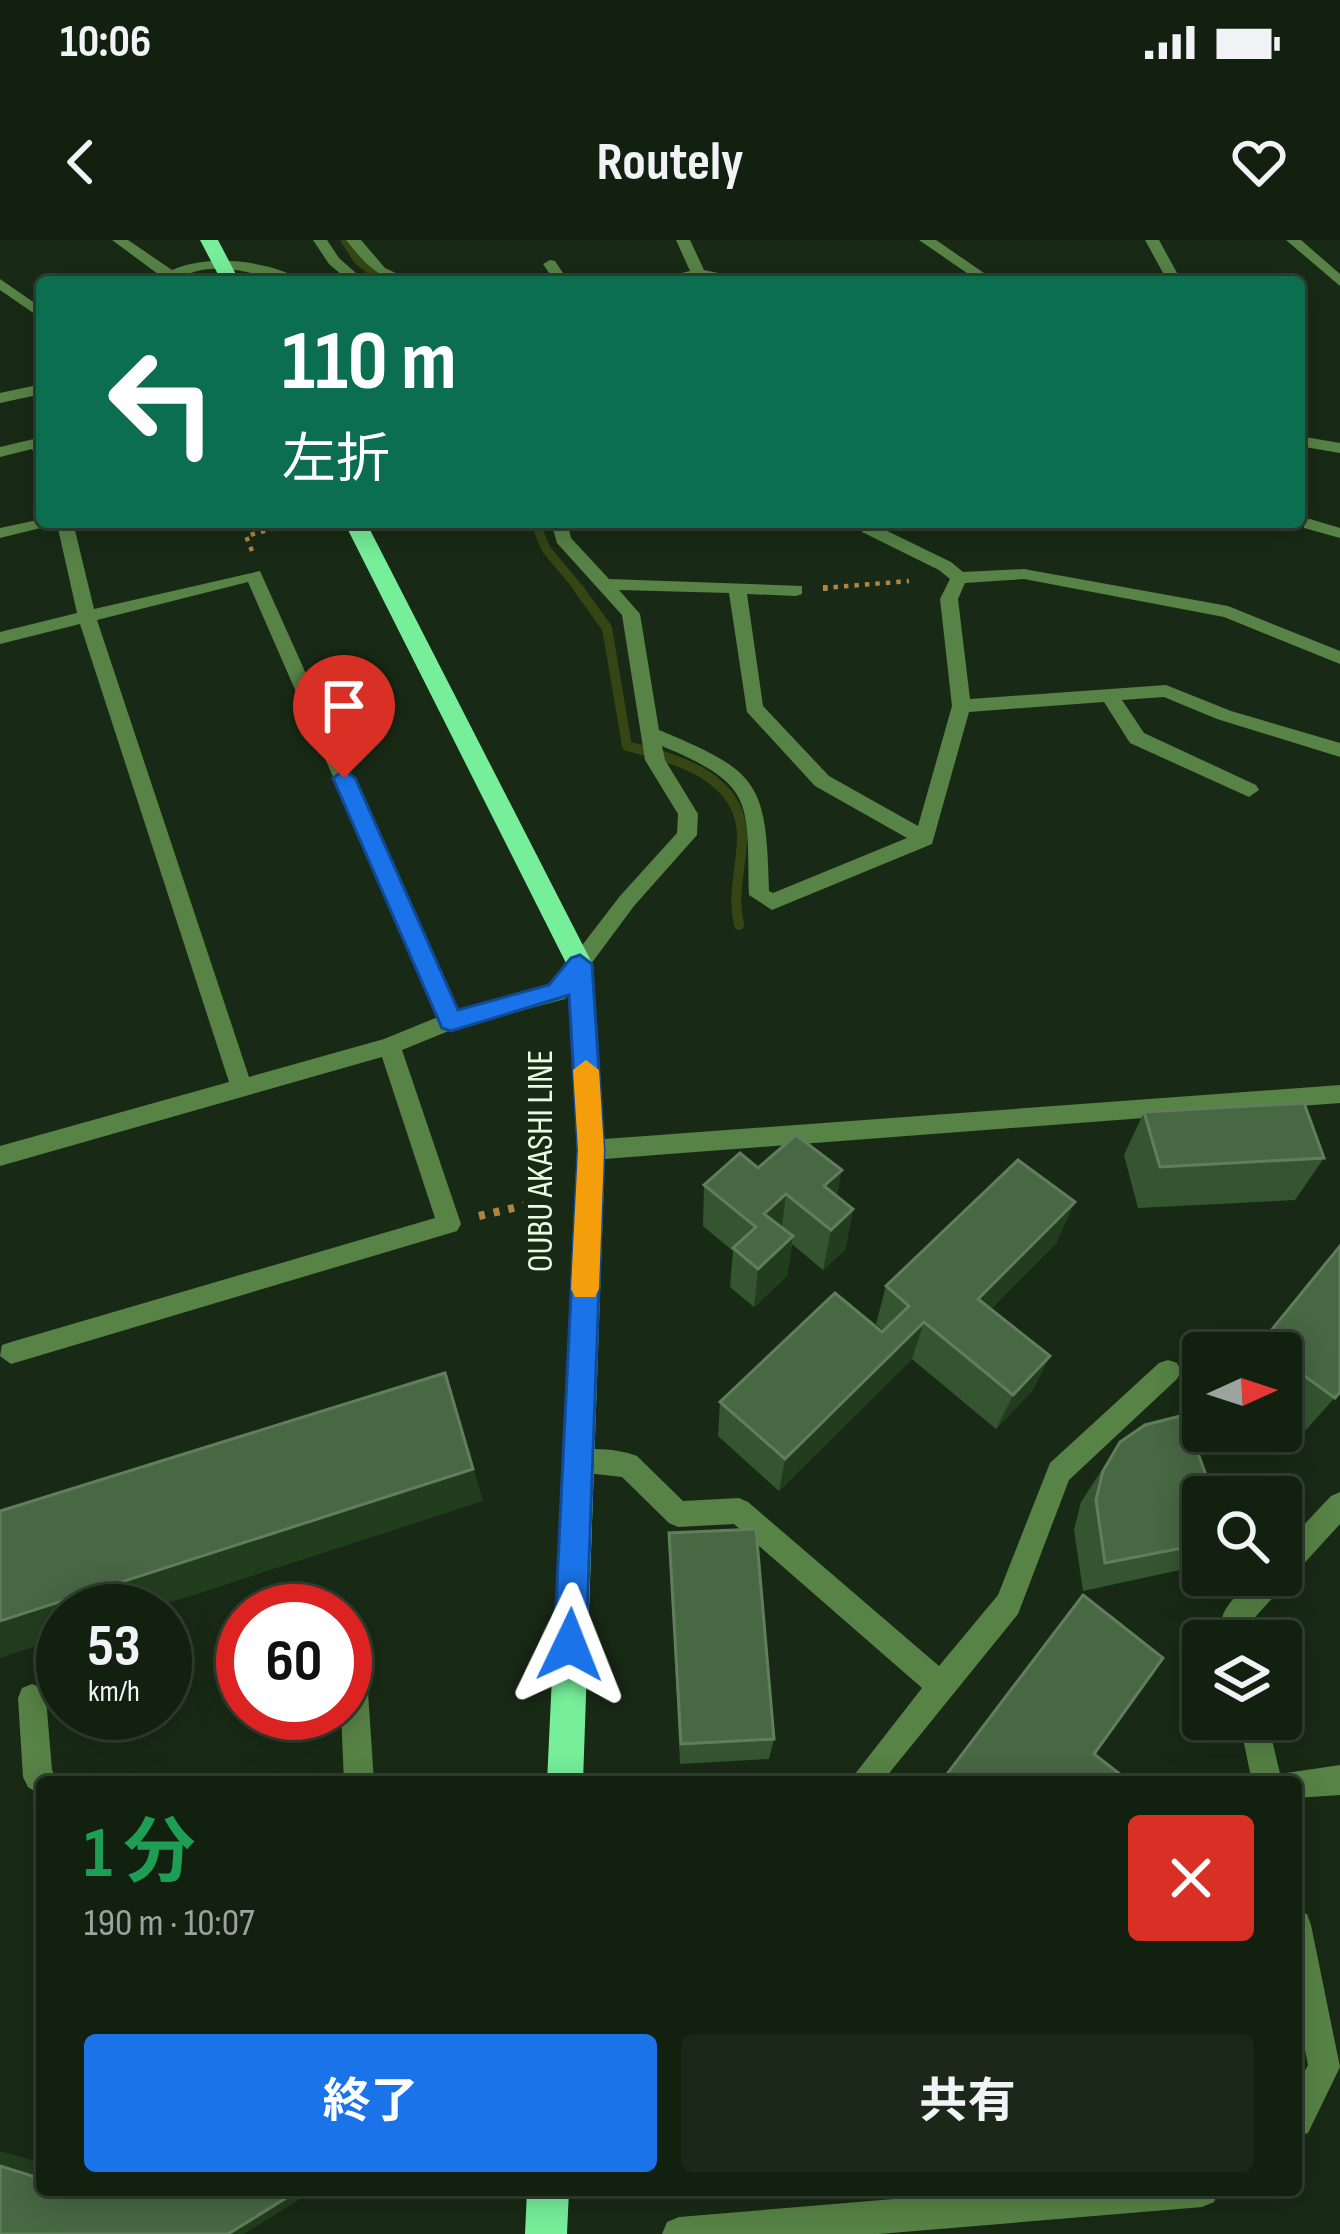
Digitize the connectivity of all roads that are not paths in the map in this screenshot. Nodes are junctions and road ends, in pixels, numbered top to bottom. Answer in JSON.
{"nodes":[{"id":1,"x":119,"y":240,"type":"edge"},
{"id":2,"x":209,"y":240,"type":"edge"},
{"id":3,"x":320,"y":240,"type":"edge"},
{"id":4,"x":683,"y":240,"type":"edge"},
{"id":5,"x":926,"y":240,"type":"edge"},
{"id":6,"x":1152,"y":240,"type":"edge"},
{"id":7,"x":1293,"y":240,"type":"edge"},
{"id":8,"x":357,"y":241,"type":"edge"},
{"id":9,"x":221,"y":263,"type":"junction"},
{"id":10,"x":550,"y":264,"type":"dead end"},
{"id":11,"x":698,"y":274,"type":"junction"},
{"id":12,"x":163,"y":276,"type":"edge"},
{"id":13,"x":173,"y":276,"type":"edge"},
{"id":14,"x":228,"y":276,"type":"edge"},
{"id":15,"x":275,"y":276,"type":"edge"},
{"id":16,"x":353,"y":276,"type":"edge"},
{"id":17,"x":393,"y":276,"type":"edge"},
{"id":18,"x":558,"y":276,"type":"edge"},
{"id":19,"x":686,"y":276,"type":"edge"},
{"id":20,"x":712,"y":276,"type":"edge"},
{"id":21,"x":981,"y":276,"type":"edge"},
{"id":22,"x":1172,"y":276,"type":"edge"},
{"id":23,"x":1340,"y":282,"type":"edge"},
{"id":24,"x":0,"y":284,"type":"edge"},
{"id":25,"x":36,"y":311,"type":"edge"},
{"id":26,"x":36,"y":389,"type":"edge"},
{"id":27,"x":0,"y":398,"type":"edge"},
{"id":28,"x":1305,"y":442,"type":"edge"},
{"id":29,"x":36,"y":443,"type":"edge"},
{"id":30,"x":1340,"y":448,"type":"edge"},
{"id":31,"x":0,"y":452,"type":"edge"},
{"id":32,"x":1310,"y":524,"type":"dead end"},
{"id":33,"x":36,"y":525,"type":"edge"},
{"id":34,"x":66,"y":528,"type":"edge"},
{"id":35,"x":358,"y":528,"type":"edge"},
{"id":36,"x":561,"y":528,"type":"edge"},
{"id":37,"x":868,"y":528,"type":"edge"},
{"id":38,"x":0,"y":533,"type":"edge"},
{"id":39,"x":1340,"y":533,"type":"edge"},
{"id":40,"x":959,"y":578,"type":"junction"},
{"id":41,"x":604,"y":584,"type":"junction"},
{"id":42,"x":736,"y":588,"type":"junction"},
{"id":43,"x":796,"y":590,"type":"road end"},
{"id":44,"x":86,"y":615,"type":"junction"},
{"id":45,"x":0,"y":638,"type":"edge"},
{"id":46,"x":1340,"y":658,"type":"edge"},
{"id":47,"x":1109,"y":695,"type":"junction"},
{"id":48,"x":961,"y":706,"type":"junction"},
{"id":49,"x":652,"y":747,"type":"junction"},
{"id":50,"x":1340,"y":750,"type":"edge"},
{"id":51,"x":1249,"y":790,"type":"dead end"},
{"id":52,"x":925,"y":839,"type":"junction"},
{"id":53,"x":580,"y":964,"type":"junction"},
{"id":54,"x":451,"y":1022,"type":"junction"},
{"id":55,"x":388,"y":1046,"type":"junction"},
{"id":56,"x":241,"y":1087,"type":"junction"},
{"id":57,"x":1340,"y":1094,"type":"edge"},
{"id":58,"x":591,"y":1150,"type":"junction"},
{"id":59,"x":0,"y":1156,"type":"edge"},
{"id":60,"x":11,"y":1353,"type":"dead end"},
{"id":61,"x":1168,"y":1371,"type":"dead end"},
{"id":62,"x":578,"y":1462,"type":"junction"},
{"id":63,"x":1340,"y":1505,"type":"edge"},
{"id":64,"x":1302,"y":1546,"type":"edge"},
{"id":65,"x":1256,"y":1596,"type":"edge"},
{"id":66,"x":1234,"y":1620,"type":"edge"},
{"id":67,"x":942,"y":1687,"type":"junction"},
{"id":68,"x":32,"y":1698,"type":"dead end"},
{"id":69,"x":357,"y":1740,"type":"edge"},
{"id":70,"x":1258,"y":1740,"type":"edge"},
{"id":71,"x":870,"y":1774,"type":"dead end"},
{"id":72,"x":38,"y":1776,"type":"edge"},
{"id":73,"x":359,"y":1776,"type":"edge"},
{"id":74,"x":565,"y":1776,"type":"edge"},
{"id":75,"x":1266,"y":1776,"type":"edge"},
{"id":76,"x":1340,"y":1780,"type":"edge"},
{"id":77,"x":1302,"y":1783,"type":"edge"},
{"id":78,"x":1302,"y":1949,"type":"edge"},
{"id":79,"x":1332,"y":2067,"type":"edge"},
{"id":80,"x":1302,"y":2112,"type":"edge"},
{"id":81,"x":548,"y":2196,"type":"edge"},
{"id":82,"x":1131,"y":2196,"type":"edge"},
{"id":83,"x":546,"y":2234,"type":"edge"},
{"id":84,"x":679,"y":2234,"type":"edge"}],
"edges":[{"from":1,"to":12,"type":"street"},
{"from":2,"to":9,"type":"main road"},
{"from":3,"to":16,"type":"street"},
{"from":4,"to":11,"type":"street"},
{"from":5,"to":21,"type":"street"},
{"from":6,"to":22,"type":"street"},
{"from":7,"to":23,"type":"street"},
{"from":8,"to":17,"type":"street"},
{"from":9,"to":13,"type":"street"},
{"from":9,"to":14,"type":"main road"},
{"from":9,"to":15,"type":"street"},
{"from":10,"to":18,"type":"street"},
{"from":11,"to":19,"type":"street"},
{"from":11,"to":20,"type":"street"},
{"from":24,"to":25,"type":"street"},
{"from":26,"to":27,"type":"street"},
{"from":28,"to":30,"type":"street"},
{"from":29,"to":31,"type":"street"},
{"from":32,"to":39,"type":"street"},
{"from":33,"to":38,"type":"street"},
{"from":34,"to":44,"type":"street"},
{"from":35,"to":53,"type":"main road","name":"OUBU AKASHI LINE"},
{"from":36,"to":41,"type":"street"},
{"from":37,"to":40,"type":"street"},
{"from":40,"to":46,"type":"street"},
{"from":40,"to":48,"type":"street"},
{"from":41,"to":42,"type":"street"},
{"from":41,"to":49,"type":"street"},
{"from":42,"to":43,"type":"street"},
{"from":42,"to":52,"type":"street"},
{"from":44,"to":45,"type":"street"},
{"from":44,"to":54,"type":"street"},
{"from":44,"to":56,"type":"street"},
{"from":47,"to":48,"type":"street"},
{"from":47,"to":50,"type":"street"},
{"from":47,"to":51,"type":"street"},
{"from":48,"to":52,"type":"street"},
{"from":49,"to":52,"type":"street"},
{"from":49,"to":53,"type":"street"},
{"from":53,"to":54,"type":"street"},
{"from":53,"to":58,"type":"main road","name":"OUBU AKASHI LINE"},
{"from":54,"to":55,"type":"street"},
{"from":55,"to":56,"type":"street"},
{"from":55,"to":60,"type":"street"},
{"from":56,"to":59,"type":"street"},
{"from":57,"to":58,"type":"street"},
{"from":58,"to":62,"type":"main road","name":"OUBU AKASHI LINE"},
{"from":61,"to":67,"type":"street"},
{"from":62,"to":67,"type":"street"},
{"from":62,"to":74,"type":"main road","name":"OUBU AKASHI LINE"},
{"from":63,"to":64,"type":"street"},
{"from":65,"to":66,"type":"street"},
{"from":67,"to":71,"type":"street"},
{"from":68,"to":72,"type":"street"},
{"from":69,"to":73,"type":"street"},
{"from":70,"to":75,"type":"street"},
{"from":76,"to":77,"type":"street"},
{"from":78,"to":79,"type":"street"},
{"from":79,"to":80,"type":"street"},
{"from":81,"to":83,"type":"main road"},
{"from":82,"to":84,"type":"street"}]}
